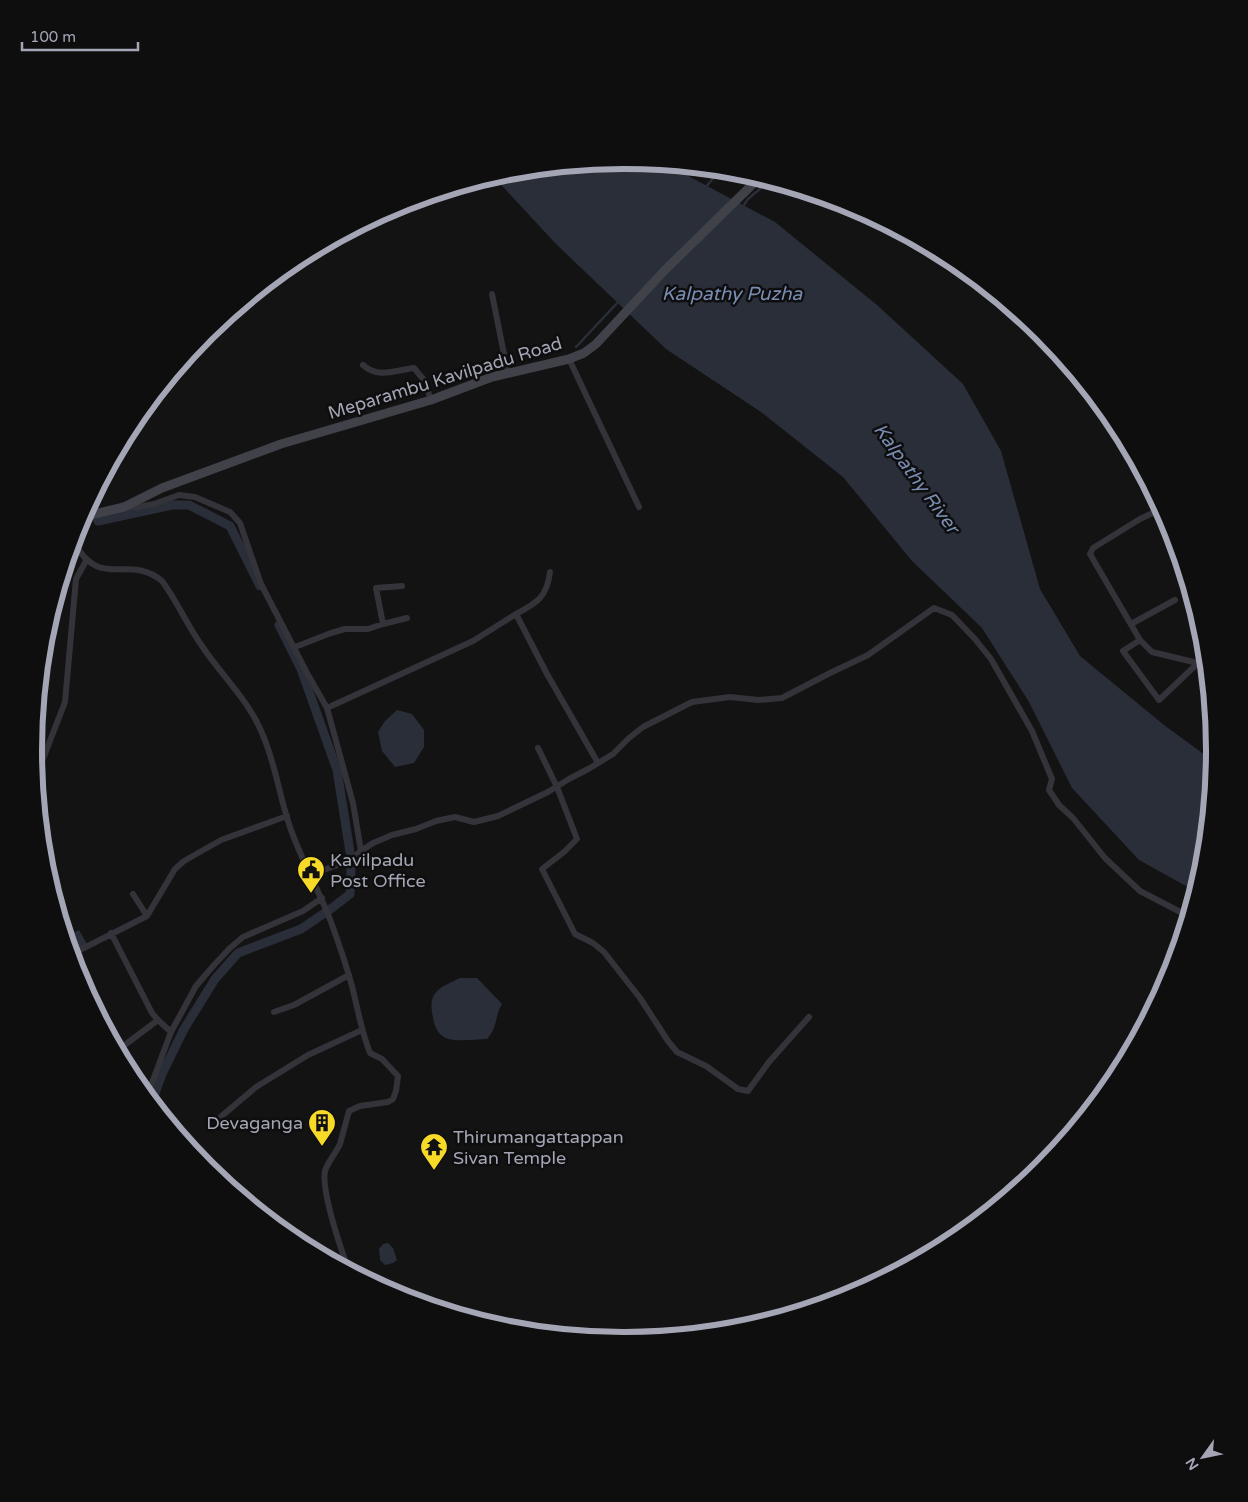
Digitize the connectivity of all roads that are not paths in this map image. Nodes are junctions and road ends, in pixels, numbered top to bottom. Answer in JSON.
{"nodes":[{"id":1,"x":753,"y":184,"type":"edge"},
{"id":2,"x":492,"y":294,"type":"dead end"},
{"id":3,"x":569,"y":359,"type":"junction"},
{"id":4,"x":363,"y":366,"type":"dead end"},
{"id":5,"x":508,"y":374,"type":"junction"},
{"id":6,"x":431,"y":400,"type":"junction"},
{"id":7,"x":124,"y":507,"type":"junction"},
{"id":8,"x":639,"y":507,"type":"dead end"},
{"id":9,"x":1154,"y":512,"type":"edge"},
{"id":10,"x":93,"y":514,"type":"edge"},
{"id":11,"x":79,"y":549,"type":"edge"},
{"id":12,"x":86,"y":561,"type":"junction"},
{"id":13,"x":550,"y":572,"type":"dead end"},
{"id":14,"x":402,"y":586,"type":"dead end"},
{"id":15,"x":1175,"y":600,"type":"dead end"},
{"id":16,"x":516,"y":614,"type":"junction"},
{"id":17,"x":407,"y":618,"type":"dead end"},
{"id":18,"x":383,"y":624,"type":"junction"},
{"id":19,"x":1131,"y":624,"type":"junction"},
{"id":20,"x":1140,"y":640,"type":"junction"},
{"id":21,"x":295,"y":647,"type":"junction"},
{"id":22,"x":1197,"y":664,"type":"joint"},
{"id":23,"x":327,"y":708,"type":"junction"},
{"id":24,"x":538,"y":748,"type":"dead end"},
{"id":25,"x":42,"y":760,"type":"edge"},
{"id":26,"x":598,"y":763,"type":"junction"},
{"id":27,"x":557,"y":787,"type":"junction"},
{"id":28,"x":287,"y":816,"type":"junction"},
{"id":29,"x":361,"y":851,"type":"junction"},
{"id":30,"x":309,"y":875,"type":"junction"},
{"id":31,"x":133,"y":894,"type":"dead end"},
{"id":32,"x":322,"y":898,"type":"junction"},
{"id":33,"x":1182,"y":913,"type":"edge"},
{"id":34,"x":148,"y":916,"type":"junction"},
{"id":35,"x":111,"y":933,"type":"junction"},
{"id":36,"x":78,"y":951,"type":"edge"},
{"id":37,"x":349,"y":975,"type":"junction"},
{"id":38,"x":274,"y":1012,"type":"dead end"},
{"id":39,"x":809,"y":1017,"type":"dead end"},
{"id":40,"x":158,"y":1020,"type":"junction"},
{"id":41,"x":362,"y":1030,"type":"junction"},
{"id":42,"x":171,"y":1032,"type":"junction"},
{"id":43,"x":123,"y":1046,"type":"edge"},
{"id":44,"x":150,"y":1087,"type":"edge"},
{"id":45,"x":217,"y":1120,"type":"dead end"},
{"id":46,"x":346,"y":1262,"type":"edge"}],
"edges":[{"from":1,"to":3,"type":"main road","name":"Meparambu Kavilpadu Road"},
{"from":2,"to":5,"type":"street"},
{"from":3,"to":5,"type":"main road","name":"Meparambu Kavilpadu Road"},
{"from":3,"to":8,"type":"street"},
{"from":4,"to":6,"type":"street"},
{"from":5,"to":6,"type":"main road","name":"Meparambu Kavilpadu Road"},
{"from":6,"to":7,"type":"main road","name":"Meparambu Kavilpadu Road"},
{"from":7,"to":10,"type":"main road","name":"Meparambu Kavilpadu Road"},
{"from":7,"to":21,"type":"street"},
{"from":9,"to":19,"type":"street"},
{"from":11,"to":12,"type":"street"},
{"from":12,"to":25,"type":"street"},
{"from":12,"to":28,"type":"street"},
{"from":13,"to":16,"type":"street"},
{"from":14,"to":18,"type":"street"},
{"from":15,"to":19,"type":"street"},
{"from":16,"to":23,"type":"street"},
{"from":16,"to":26,"type":"street"},
{"from":17,"to":18,"type":"street"},
{"from":18,"to":21,"type":"street"},
{"from":19,"to":20,"type":"street"},
{"from":20,"to":22,"type":"street"},
{"from":20,"to":22,"type":"street"},
{"from":21,"to":23,"type":"street"},
{"from":23,"to":29,"type":"street"},
{"from":24,"to":27,"type":"street"},
{"from":26,"to":27,"type":"street"},
{"from":26,"to":33,"type":"street"},
{"from":27,"to":29,"type":"street"},
{"from":27,"to":39,"type":"street"},
{"from":28,"to":30,"type":"street"},
{"from":28,"to":34,"type":"street"},
{"from":29,"to":30,"type":"street"},
{"from":30,"to":32,"type":"street"},
{"from":31,"to":34,"type":"street"},
{"from":32,"to":37,"type":"street"},
{"from":32,"to":42,"type":"street"},
{"from":34,"to":35,"type":"street"},
{"from":35,"to":36,"type":"street"},
{"from":35,"to":40,"type":"street"},
{"from":37,"to":38,"type":"street"},
{"from":37,"to":41,"type":"street"},
{"from":40,"to":42,"type":"street"},
{"from":40,"to":43,"type":"street"},
{"from":41,"to":45,"type":"street"},
{"from":41,"to":46,"type":"street"},
{"from":42,"to":44,"type":"street"}]}
